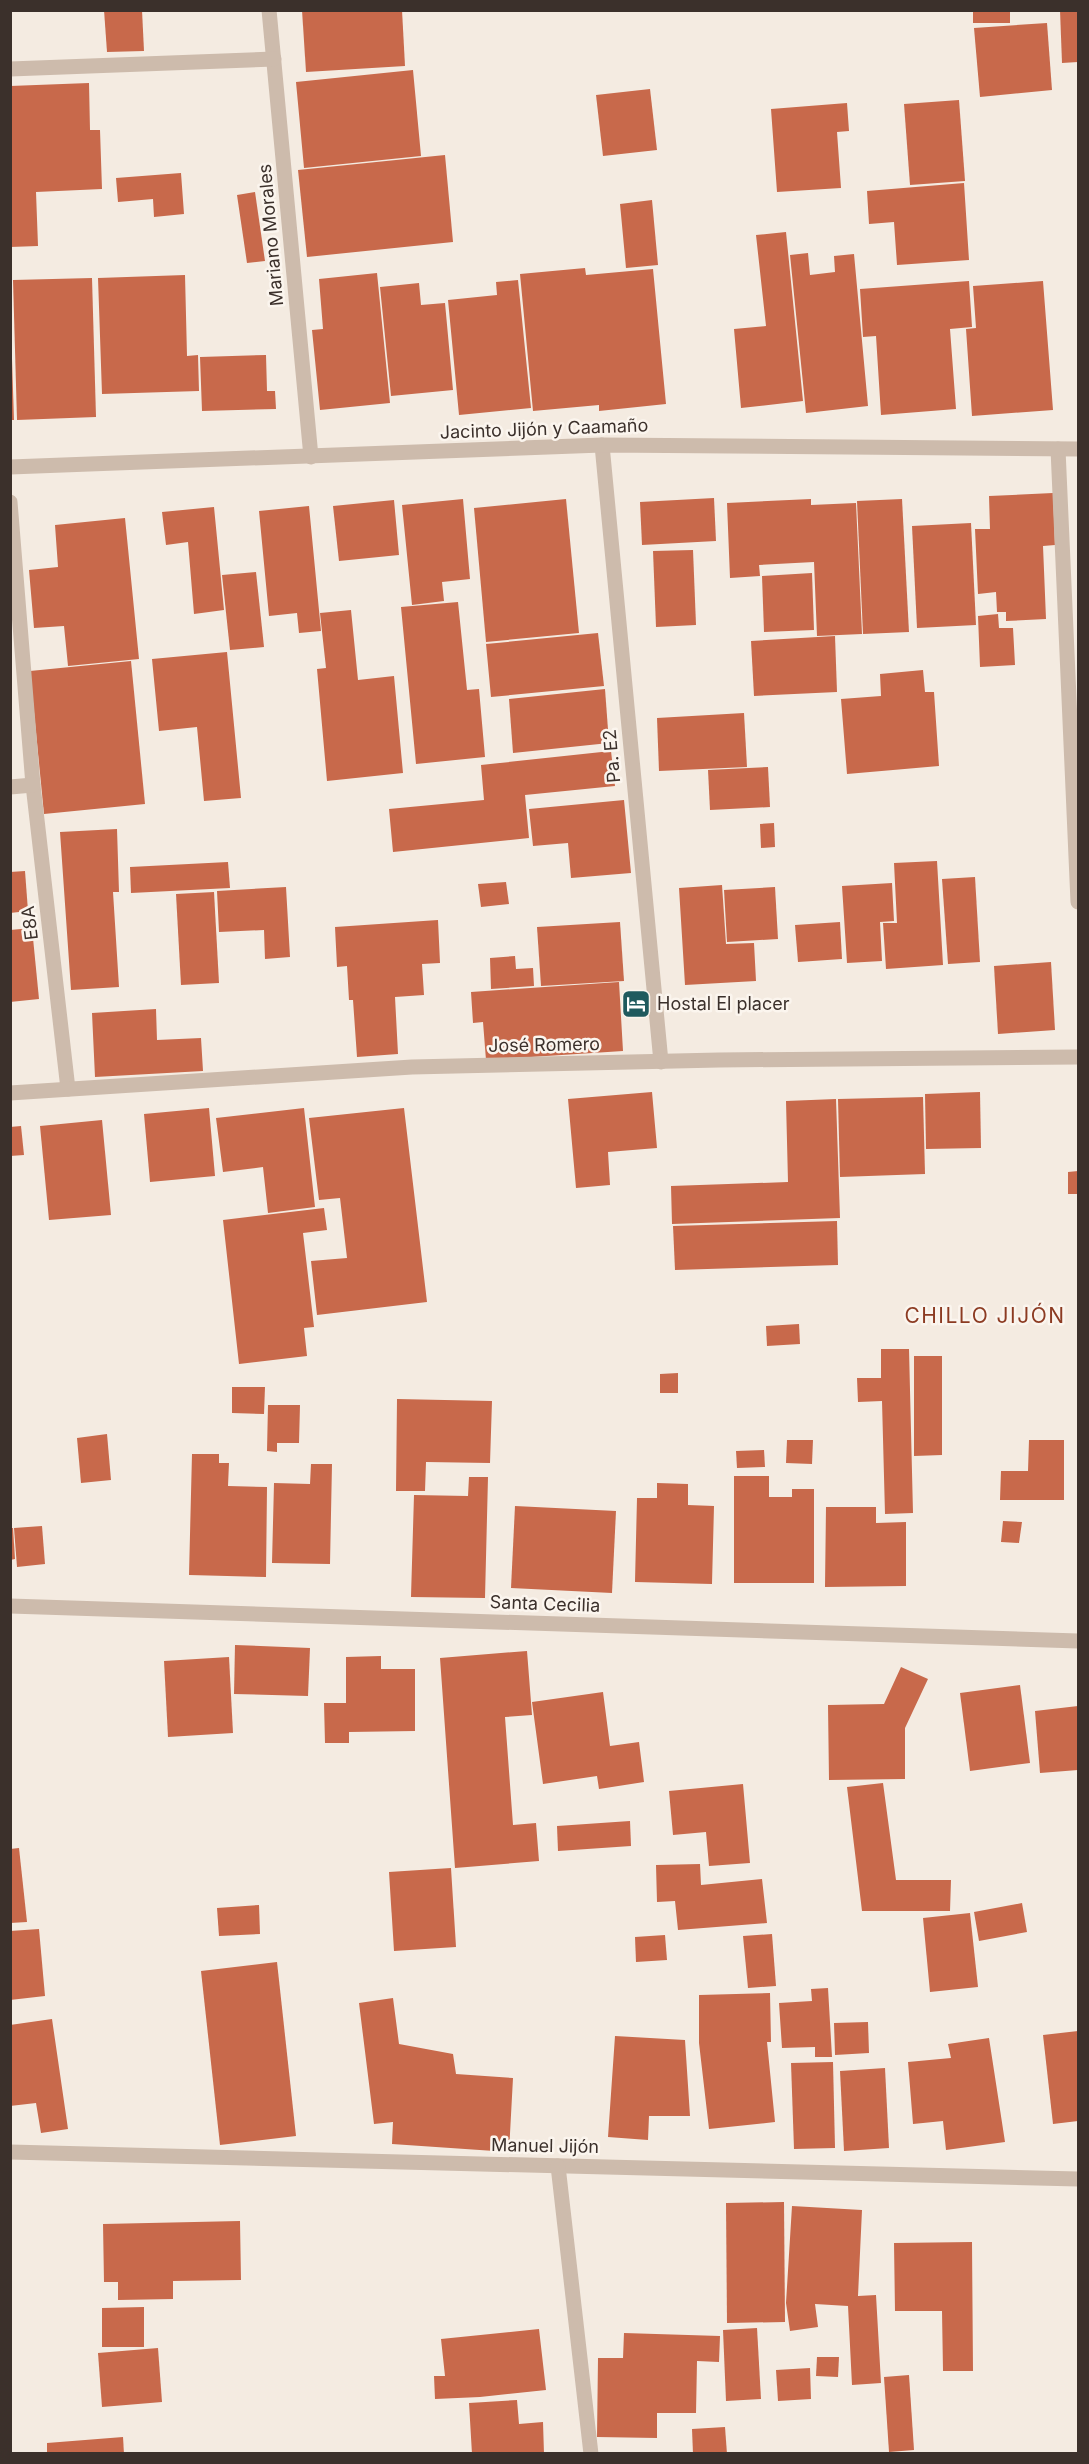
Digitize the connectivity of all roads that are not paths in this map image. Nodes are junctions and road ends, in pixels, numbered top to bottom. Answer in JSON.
{"nodes":[{"id":1,"x":270,"y":10,"type":"edge"},
{"id":2,"x":274,"y":59,"type":"junction"},
{"id":3,"x":10,"y":69,"type":"edge"},
{"id":4,"x":602,"y":445,"type":"junction"},
{"id":5,"x":1058,"y":448,"type":"junction"},
{"id":6,"x":1078,"y":449,"type":"edge"},
{"id":7,"x":310,"y":457,"type":"junction"},
{"id":8,"x":10,"y":467,"type":"edge"},
{"id":9,"x":10,"y":502,"type":"edge"},
{"id":10,"x":33,"y":785,"type":"junction"},
{"id":11,"x":10,"y":787,"type":"edge"},
{"id":12,"x":1078,"y":902,"type":"edge"},
{"id":13,"x":1078,"y":1057,"type":"edge"},
{"id":14,"x":661,"y":1062,"type":"junction"},
{"id":15,"x":68,"y":1089,"type":"junction"},
{"id":16,"x":10,"y":1092,"type":"edge"},
{"id":17,"x":10,"y":1606,"type":"edge"},
{"id":18,"x":1078,"y":1641,"type":"edge"},
{"id":19,"x":10,"y":2152,"type":"edge"},
{"id":20,"x":558,"y":2166,"type":"junction"},
{"id":21,"x":1078,"y":2179,"type":"edge"},
{"id":22,"x":591,"y":2454,"type":"edge"}],
"edges":[{"from":1,"to":2,"type":"street","name":"Mariano Morales"},
{"from":2,"to":3,"type":"street"},
{"from":2,"to":7,"type":"street","name":"Mariano Morales"},
{"from":4,"to":5,"type":"street","name":"Jacinto Jijón y Caamaño"},
{"from":4,"to":7,"type":"street","name":"Jacinto Jijón y Caamaño"},
{"from":4,"to":14,"type":"street","name":"Pa. E2"},
{"from":5,"to":6,"type":"street","name":"Jacinto Jijón y Caamaño"},
{"from":5,"to":12,"type":"street"},
{"from":7,"to":8,"type":"street","name":"Jacinto Jijón y Caamaño"},
{"from":9,"to":10,"type":"street","name":"E8A"},
{"from":10,"to":11,"type":"street"},
{"from":10,"to":15,"type":"street","name":"E8A"},
{"from":13,"to":14,"type":"street","name":"José Romero"},
{"from":14,"to":15,"type":"street","name":"José Romero"},
{"from":15,"to":16,"type":"street","name":"José Romero"},
{"from":17,"to":18,"type":"street","name":"Santa Cecilia"},
{"from":19,"to":20,"type":"street","name":"Manuel Jijón"},
{"from":20,"to":21,"type":"street","name":"Manuel Jijón"},
{"from":20,"to":22,"type":"street"}]}
